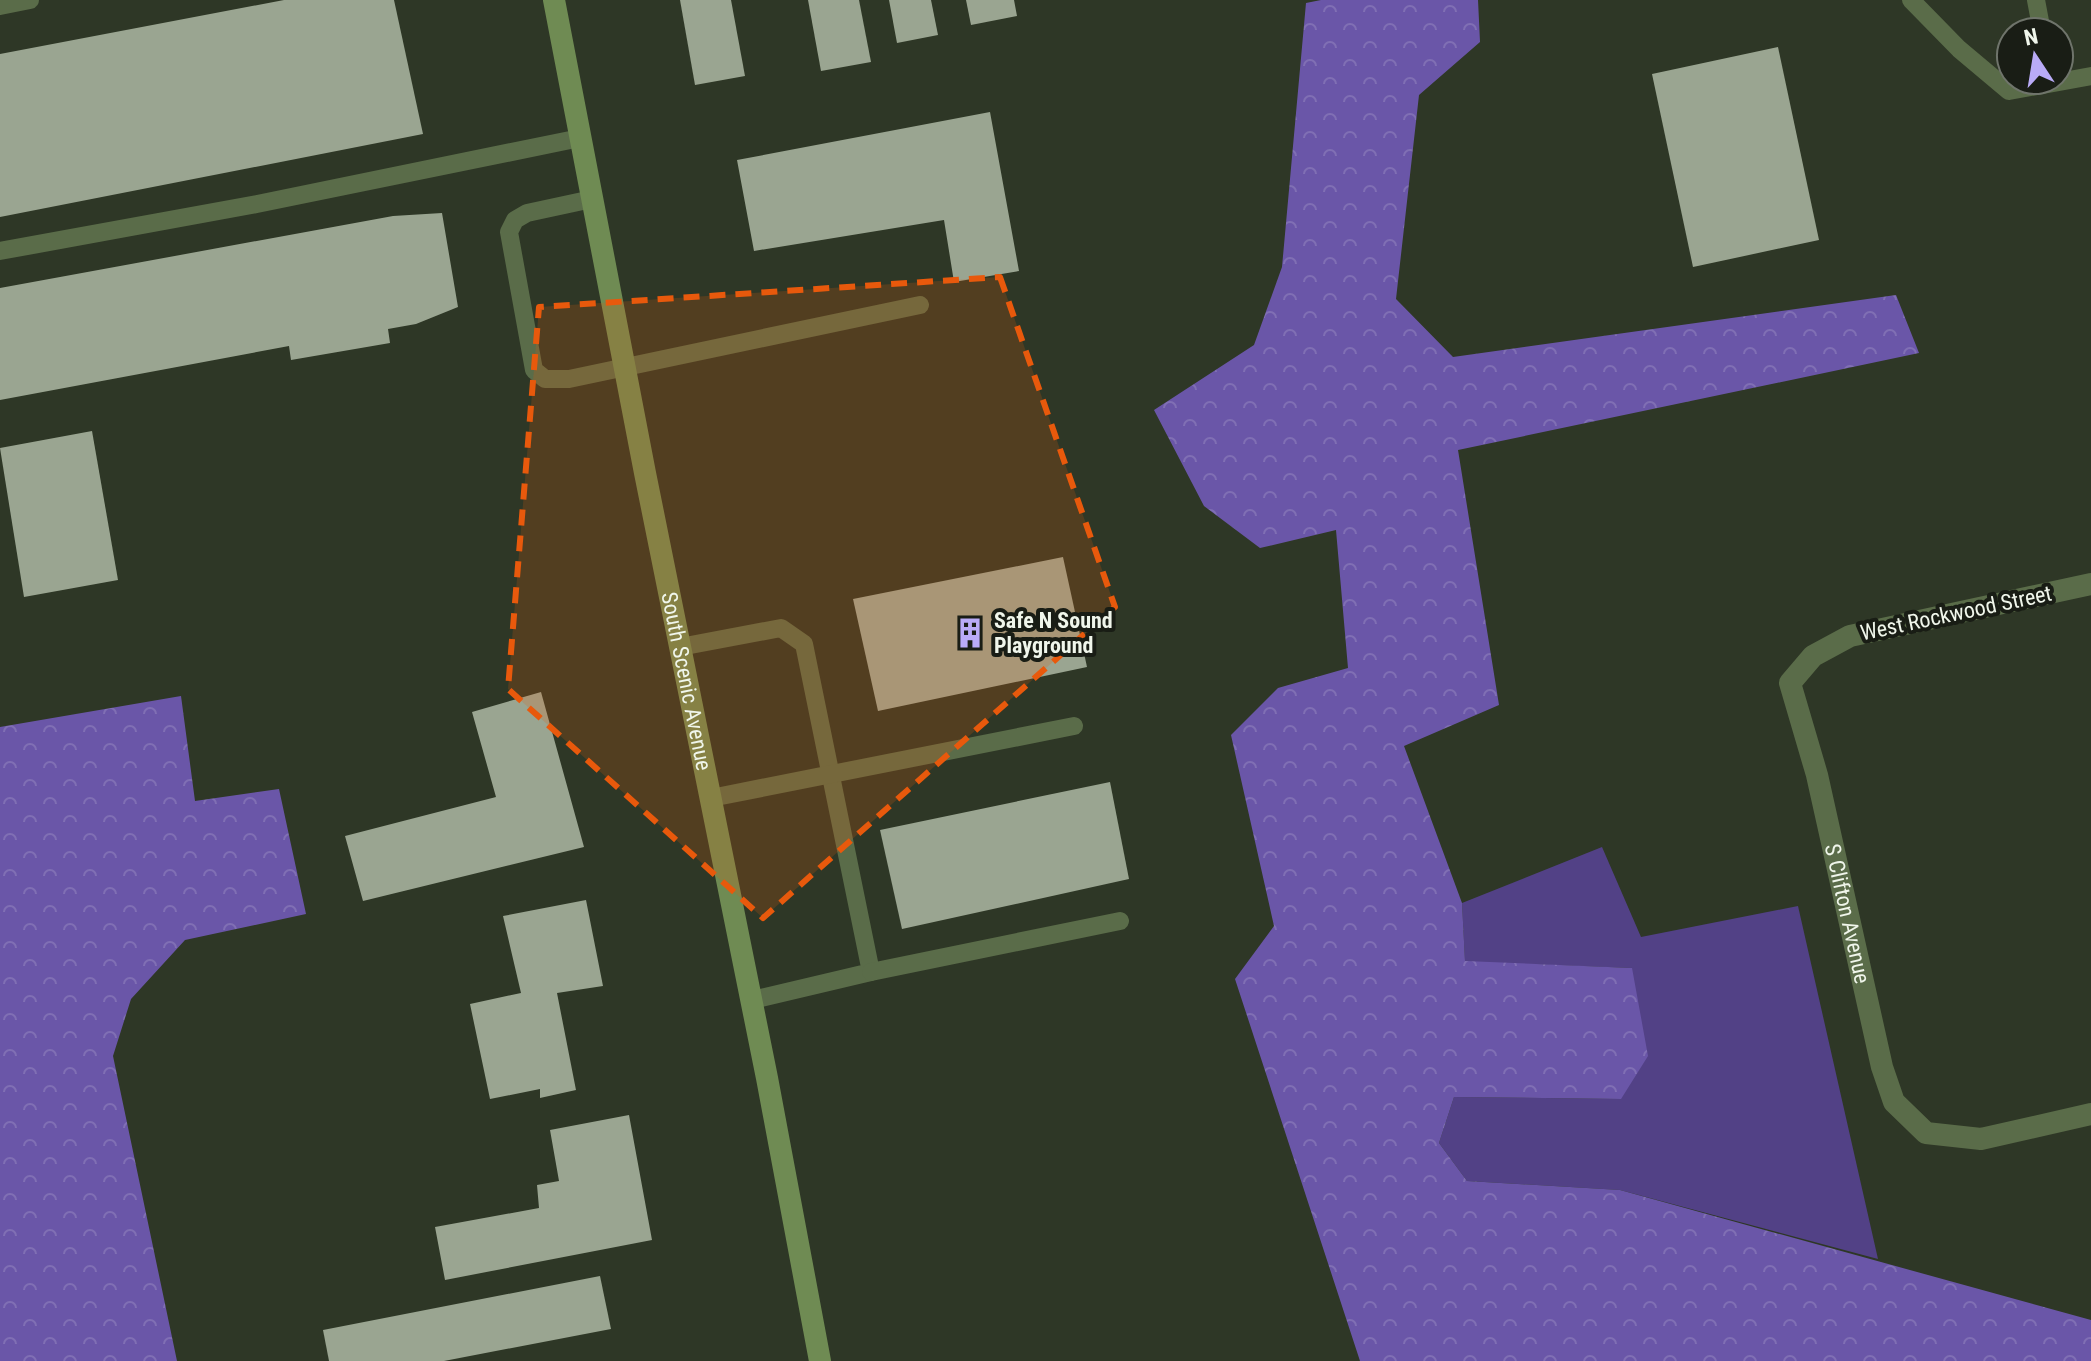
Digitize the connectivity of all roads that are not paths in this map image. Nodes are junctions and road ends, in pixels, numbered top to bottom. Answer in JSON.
{"nodes":[{"id":1,"x":30,"y":0,"type":"edge"},
{"id":2,"x":554,"y":0,"type":"edge"},
{"id":3,"x":1911,"y":0,"type":"edge"},
{"id":4,"x":0,"y":6,"type":"edge"},
{"id":5,"x":1995,"y":79,"type":"edge"},
{"id":6,"x":580,"y":138,"type":"junction"},
{"id":7,"x":592,"y":199,"type":"junction"},
{"id":8,"x":0,"y":251,"type":"edge"},
{"id":9,"x":920,"y":305,"type":"dead end"},
{"id":10,"x":624,"y":365,"type":"junction"},
{"id":11,"x":2091,"y":584,"type":"edge"},
{"id":12,"x":680,"y":647,"type":"junction"},
{"id":13,"x":1790,"y":683,"type":"joint"},
{"id":14,"x":1074,"y":726,"type":"dead end"},
{"id":15,"x":830,"y":775,"type":"junction"},
{"id":16,"x":711,"y":798,"type":"junction"},
{"id":17,"x":1120,"y":921,"type":"dead end"},
{"id":18,"x":871,"y":972,"type":"junction"},
{"id":19,"x":752,"y":1000,"type":"junction"},
{"id":20,"x":2091,"y":1114,"type":"edge"},
{"id":21,"x":820,"y":1361,"type":"edge"}],
"edges":[{"from":1,"to":4,"type":"lane"},
{"from":2,"to":6,"type":"main road","name":"South Scenic Avenue"},
{"from":3,"to":5,"type":"lane"},
{"from":6,"to":7,"type":"main road","name":"South Scenic Avenue"},
{"from":6,"to":8,"type":"lane"},
{"from":7,"to":10,"type":"main road","name":"South Scenic Avenue"},
{"from":7,"to":10,"type":"lane"},
{"from":9,"to":10,"type":"lane"},
{"from":10,"to":12,"type":"main road","name":"South Scenic Avenue"},
{"from":11,"to":13,"type":"street","name":"West Rockwood Street"},
{"from":12,"to":15,"type":"lane"},
{"from":12,"to":16,"type":"main road","name":"South Scenic Avenue"},
{"from":13,"to":20,"type":"street","name":"S Clifton Avenue"},
{"from":14,"to":15,"type":"lane"},
{"from":15,"to":16,"type":"lane"},
{"from":15,"to":18,"type":"lane"},
{"from":16,"to":19,"type":"main road","name":"South Scenic Avenue"},
{"from":17,"to":18,"type":"lane"},
{"from":18,"to":19,"type":"lane"},
{"from":19,"to":21,"type":"main road","name":"South Scenic Avenue"}]}
